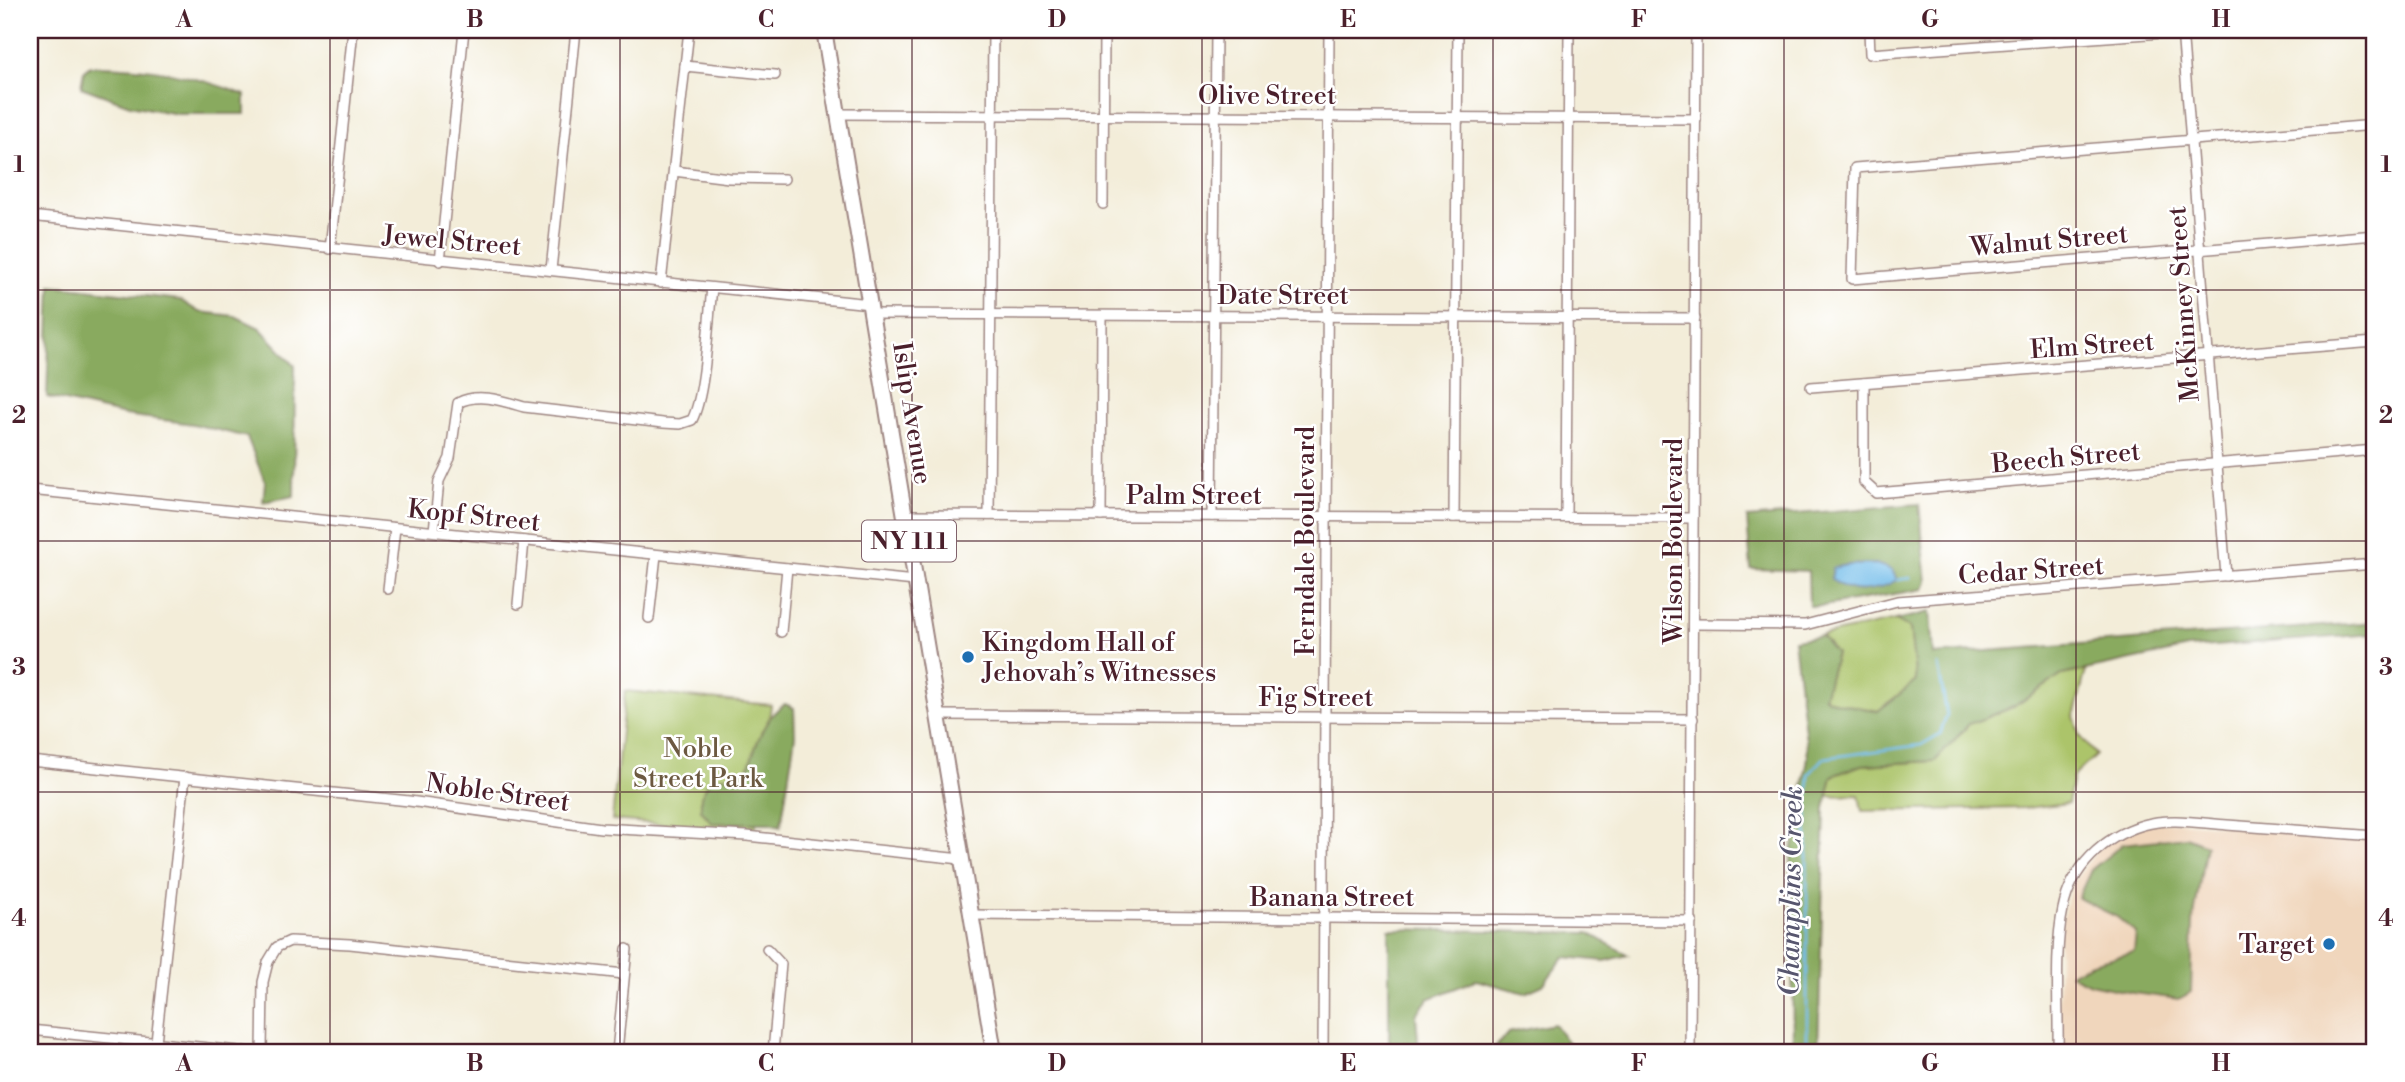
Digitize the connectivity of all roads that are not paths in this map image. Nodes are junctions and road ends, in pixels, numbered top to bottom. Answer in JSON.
{"nodes":[{"id":1,"x":353,"y":30,"type":"edge"},
{"id":2,"x":464,"y":30,"type":"edge"},
{"id":3,"x":576,"y":30,"type":"edge"},
{"id":4,"x":689,"y":30,"type":"edge"},
{"id":5,"x":824,"y":30,"type":"edge"},
{"id":6,"x":993,"y":30,"type":"edge"},
{"id":7,"x":1104,"y":30,"type":"edge"},
{"id":8,"x":1216,"y":30,"type":"edge"},
{"id":9,"x":1329,"y":30,"type":"edge"},
{"id":10,"x":1458,"y":30,"type":"edge"},
{"id":11,"x":1569,"y":30,"type":"edge"},
{"id":12,"x":1696,"y":30,"type":"edge"},
{"id":13,"x":1869,"y":30,"type":"edge"},
{"id":14,"x":2203,"y":30,"type":"edge"},
{"id":15,"x":2183,"y":31,"type":"edge"},
{"id":16,"x":685,"y":66,"type":"junction"},
{"id":17,"x":775,"y":75,"type":"dead end"},
{"id":18,"x":838,"y":114,"type":"junction"},
{"id":19,"x":992,"y":115,"type":"junction"},
{"id":20,"x":1104,"y":116,"type":"junction"},
{"id":21,"x":1215,"y":116,"type":"junction"},
{"id":22,"x":1329,"y":117,"type":"junction"},
{"id":23,"x":1457,"y":117,"type":"junction"},
{"id":24,"x":1569,"y":117,"type":"junction"},
{"id":25,"x":1696,"y":119,"type":"junction"},
{"id":26,"x":2375,"y":125,"type":"edge"},
{"id":27,"x":2190,"y":139,"type":"junction"},
{"id":28,"x":674,"y":171,"type":"junction"},
{"id":29,"x":784,"y":179,"type":"dead end"},
{"id":30,"x":1103,"y":204,"type":"dead end"},
{"id":31,"x":30,"y":216,"type":"edge"},
{"id":32,"x":2375,"y":235,"type":"edge"},
{"id":33,"x":2200,"y":248,"type":"junction"},
{"id":34,"x":330,"y":249,"type":"junction"},
{"id":35,"x":440,"y":261,"type":"junction"},
{"id":36,"x":551,"y":270,"type":"junction"},
{"id":37,"x":661,"y":283,"type":"junction"},
{"id":38,"x":712,"y":288,"type":"junction"},
{"id":39,"x":871,"y":309,"type":"junction"},
{"id":40,"x":992,"y":314,"type":"junction"},
{"id":41,"x":1102,"y":316,"type":"junction"},
{"id":42,"x":1214,"y":316,"type":"junction"},
{"id":43,"x":1328,"y":316,"type":"junction"},
{"id":44,"x":1457,"y":317,"type":"junction"},
{"id":45,"x":1567,"y":317,"type":"junction"},
{"id":46,"x":1695,"y":318,"type":"junction"},
{"id":47,"x":2375,"y":342,"type":"edge"},
{"id":48,"x":2208,"y":357,"type":"junction"},
{"id":49,"x":1864,"y":383,"type":"junction"},
{"id":50,"x":1811,"y":387,"type":"dead end"},
{"id":51,"x":2375,"y":450,"type":"edge"},
{"id":52,"x":2216,"y":466,"type":"junction"},
{"id":53,"x":30,"y":490,"type":"edge"},
{"id":54,"x":904,"y":514,"type":"junction"},
{"id":55,"x":989,"y":515,"type":"junction"},
{"id":56,"x":1101,"y":516,"type":"junction"},
{"id":57,"x":1212,"y":516,"type":"junction"},
{"id":58,"x":1326,"y":517,"type":"junction"},
{"id":59,"x":1454,"y":517,"type":"junction"},
{"id":60,"x":1566,"y":517,"type":"junction"},
{"id":61,"x":1693,"y":518,"type":"junction"},
{"id":62,"x":395,"y":528,"type":"junction"},
{"id":63,"x":434,"y":531,"type":"junction"},
{"id":64,"x":524,"y":541,"type":"junction"},
{"id":65,"x":656,"y":555,"type":"junction"},
{"id":66,"x":2375,"y":564,"type":"edge"},
{"id":67,"x":786,"y":568,"type":"junction"},
{"id":68,"x":2226,"y":576,"type":"junction"},
{"id":69,"x":915,"y":581,"type":"junction"},
{"id":70,"x":388,"y":589,"type":"dead end"},
{"id":71,"x":518,"y":604,"type":"dead end"},
{"id":72,"x":649,"y":618,"type":"dead end"},
{"id":73,"x":1693,"y":624,"type":"junction"},
{"id":74,"x":781,"y":632,"type":"dead end"},
{"id":75,"x":939,"y":715,"type":"junction"},
{"id":76,"x":1325,"y":718,"type":"junction"},
{"id":77,"x":1693,"y":719,"type":"junction"},
{"id":78,"x":30,"y":761,"type":"edge"},
{"id":79,"x":185,"y":777,"type":"junction"},
{"id":80,"x":2375,"y":836,"type":"edge"},
{"id":81,"x":961,"y":859,"type":"junction"},
{"id":82,"x":971,"y":915,"type":"junction"},
{"id":83,"x":1324,"y":917,"type":"junction"},
{"id":84,"x":1692,"y":921,"type":"junction"},
{"id":85,"x":627,"y":949,"type":"dead end"},
{"id":86,"x":767,"y":949,"type":"dead end"},
{"id":87,"x":624,"y":974,"type":"junction"},
{"id":88,"x":30,"y":1030,"type":"edge"},
{"id":89,"x":137,"y":1041,"type":"junction"},
{"id":90,"x":156,"y":1042,"type":"junction"},
{"id":91,"x":135,"y":1052,"type":"edge"},
{"id":92,"x":249,"y":1052,"type":"edge"},
{"id":93,"x":262,"y":1052,"type":"edge"},
{"id":94,"x":617,"y":1052,"type":"edge"},
{"id":95,"x":773,"y":1052,"type":"edge"},
{"id":96,"x":994,"y":1052,"type":"edge"},
{"id":97,"x":1323,"y":1052,"type":"edge"},
{"id":98,"x":1690,"y":1052,"type":"edge"},
{"id":99,"x":2058,"y":1052,"type":"edge"}],
"edges":[{"from":1,"to":34,"type":"street"},
{"from":2,"to":35,"type":"street"},
{"from":3,"to":36,"type":"street"},
{"from":4,"to":16,"type":"street"},
{"from":5,"to":18,"type":"main road","name":"Islip Avenue","number":"NY 111"},
{"from":6,"to":19,"type":"street"},
{"from":7,"to":20,"type":"street"},
{"from":8,"to":21,"type":"street"},
{"from":9,"to":22,"type":"street","name":"Ferndale Boulevard"},
{"from":10,"to":23,"type":"street"},
{"from":11,"to":24,"type":"street"},
{"from":12,"to":25,"type":"street","name":"Wilson Boulevard"},
{"from":13,"to":15,"type":"street"},
{"from":14,"to":15,"type":"street"},
{"from":15,"to":27,"type":"street","name":"McKinney Street"},
{"from":16,"to":17,"type":"street"},
{"from":16,"to":28,"type":"street"},
{"from":18,"to":19,"type":"street","name":"Olive Street"},
{"from":18,"to":39,"type":"main road","name":"Islip Avenue","number":"NY 111"},
{"from":19,"to":20,"type":"street","name":"Olive Street"},
{"from":19,"to":40,"type":"street"},
{"from":20,"to":21,"type":"street","name":"Olive Street"},
{"from":20,"to":30,"type":"street"},
{"from":21,"to":22,"type":"street","name":"Olive Street"},
{"from":21,"to":42,"type":"street"},
{"from":22,"to":23,"type":"street","name":"Olive Street"},
{"from":22,"to":43,"type":"street","name":"Ferndale Boulevard"},
{"from":23,"to":24,"type":"street","name":"Olive Street"},
{"from":23,"to":44,"type":"street"},
{"from":24,"to":25,"type":"street","name":"Olive Street"},
{"from":24,"to":45,"type":"street"},
{"from":25,"to":46,"type":"street","name":"Wilson Boulevard"},
{"from":26,"to":27,"type":"street"},
{"from":27,"to":33,"type":"street","name":"McKinney Street"},
{"from":27,"to":33,"type":"street","name":"Walnut Street"},
{"from":28,"to":29,"type":"street"},
{"from":28,"to":37,"type":"street"},
{"from":31,"to":34,"type":"street","name":"Jewel Street"},
{"from":32,"to":33,"type":"street","name":"Walnut Street"},
{"from":33,"to":48,"type":"street","name":"McKinney Street"},
{"from":34,"to":35,"type":"street","name":"Jewel Street"},
{"from":35,"to":36,"type":"street","name":"Jewel Street"},
{"from":36,"to":37,"type":"street","name":"Jewel Street"},
{"from":37,"to":38,"type":"street","name":"Jewel Street"},
{"from":38,"to":39,"type":"street","name":"Jewel Street"},
{"from":38,"to":63,"type":"street"},
{"from":39,"to":40,"type":"street","name":"Date Street"},
{"from":39,"to":54,"type":"main road","name":"Islip Avenue","number":"NY 111"},
{"from":40,"to":41,"type":"street","name":"Date Street"},
{"from":40,"to":55,"type":"street"},
{"from":41,"to":42,"type":"street","name":"Date Street"},
{"from":41,"to":56,"type":"street"},
{"from":42,"to":43,"type":"street","name":"Date Street"},
{"from":42,"to":57,"type":"street"},
{"from":43,"to":44,"type":"street","name":"Date Street"},
{"from":43,"to":58,"type":"street","name":"Ferndale Boulevard"},
{"from":44,"to":45,"type":"street","name":"Date Street"},
{"from":44,"to":59,"type":"street"},
{"from":45,"to":46,"type":"street","name":"Date Street"},
{"from":45,"to":60,"type":"street"},
{"from":46,"to":61,"type":"street","name":"Wilson Boulevard"},
{"from":47,"to":48,"type":"street","name":"Elm Street"},
{"from":48,"to":49,"type":"street","name":"Elm Street"},
{"from":48,"to":52,"type":"street","name":"McKinney Street"},
{"from":49,"to":50,"type":"street","name":"Elm Street"},
{"from":49,"to":52,"type":"street","name":"Beech Street"},
{"from":51,"to":52,"type":"street","name":"Beech Street"},
{"from":52,"to":68,"type":"street","name":"McKinney Street"},
{"from":53,"to":62,"type":"street","name":"Kopf Street"},
{"from":54,"to":55,"type":"street","name":"Palm Street"},
{"from":54,"to":69,"type":"main road","name":"Islip Avenue","number":"NY 111"},
{"from":55,"to":56,"type":"street","name":"Palm Street"},
{"from":56,"to":57,"type":"street","name":"Palm Street"},
{"from":57,"to":58,"type":"street","name":"Palm Street"},
{"from":58,"to":59,"type":"street","name":"Palm Street"},
{"from":58,"to":76,"type":"street","name":"Ferndale Boulevard"},
{"from":59,"to":60,"type":"street","name":"Palm Street"},
{"from":60,"to":61,"type":"street","name":"Palm Street"},
{"from":61,"to":73,"type":"street","name":"Wilson Boulevard"},
{"from":62,"to":63,"type":"street","name":"Kopf Street"},
{"from":62,"to":70,"type":"street"},
{"from":63,"to":64,"type":"street","name":"Kopf Street"},
{"from":64,"to":65,"type":"street","name":"Kopf Street"},
{"from":64,"to":71,"type":"street"},
{"from":65,"to":67,"type":"street","name":"Kopf Street"},
{"from":65,"to":72,"type":"street"},
{"from":66,"to":68,"type":"street","name":"Cedar Street"},
{"from":67,"to":69,"type":"street","name":"Kopf Street"},
{"from":67,"to":74,"type":"street"},
{"from":68,"to":73,"type":"street","name":"Cedar Street"},
{"from":69,"to":75,"type":"main road","name":"Islip Avenue","number":"NY 111"},
{"from":73,"to":77,"type":"street","name":"Wilson Boulevard"},
{"from":75,"to":76,"type":"street","name":"Fig Street"},
{"from":75,"to":81,"type":"main road","name":"Islip Avenue","number":"NY 111"},
{"from":76,"to":77,"type":"street","name":"Fig Street"},
{"from":76,"to":83,"type":"street","name":"Ferndale Boulevard"},
{"from":77,"to":84,"type":"street","name":"Wilson Boulevard"},
{"from":78,"to":79,"type":"street","name":"Noble Street"},
{"from":79,"to":81,"type":"street","name":"Noble Street"},
{"from":79,"to":90,"type":"street"},
{"from":80,"to":99,"type":"street"},
{"from":81,"to":82,"type":"main road","name":"Islip Avenue","number":"NY 111"},
{"from":82,"to":83,"type":"street","name":"Banana Street"},
{"from":82,"to":96,"type":"main road","name":"Islip Avenue","number":"NY 111"},
{"from":83,"to":84,"type":"street","name":"Banana Street"},
{"from":83,"to":97,"type":"street","name":"Ferndale Boulevard"},
{"from":84,"to":98,"type":"street","name":"Wilson Boulevard"},
{"from":85,"to":87,"type":"street"},
{"from":86,"to":95,"type":"street"},
{"from":87,"to":93,"type":"street"},
{"from":87,"to":94,"type":"street"},
{"from":88,"to":89,"type":"street"},
{"from":89,"to":90,"type":"street"},
{"from":89,"to":91,"type":"street"},
{"from":90,"to":92,"type":"street"}]}
